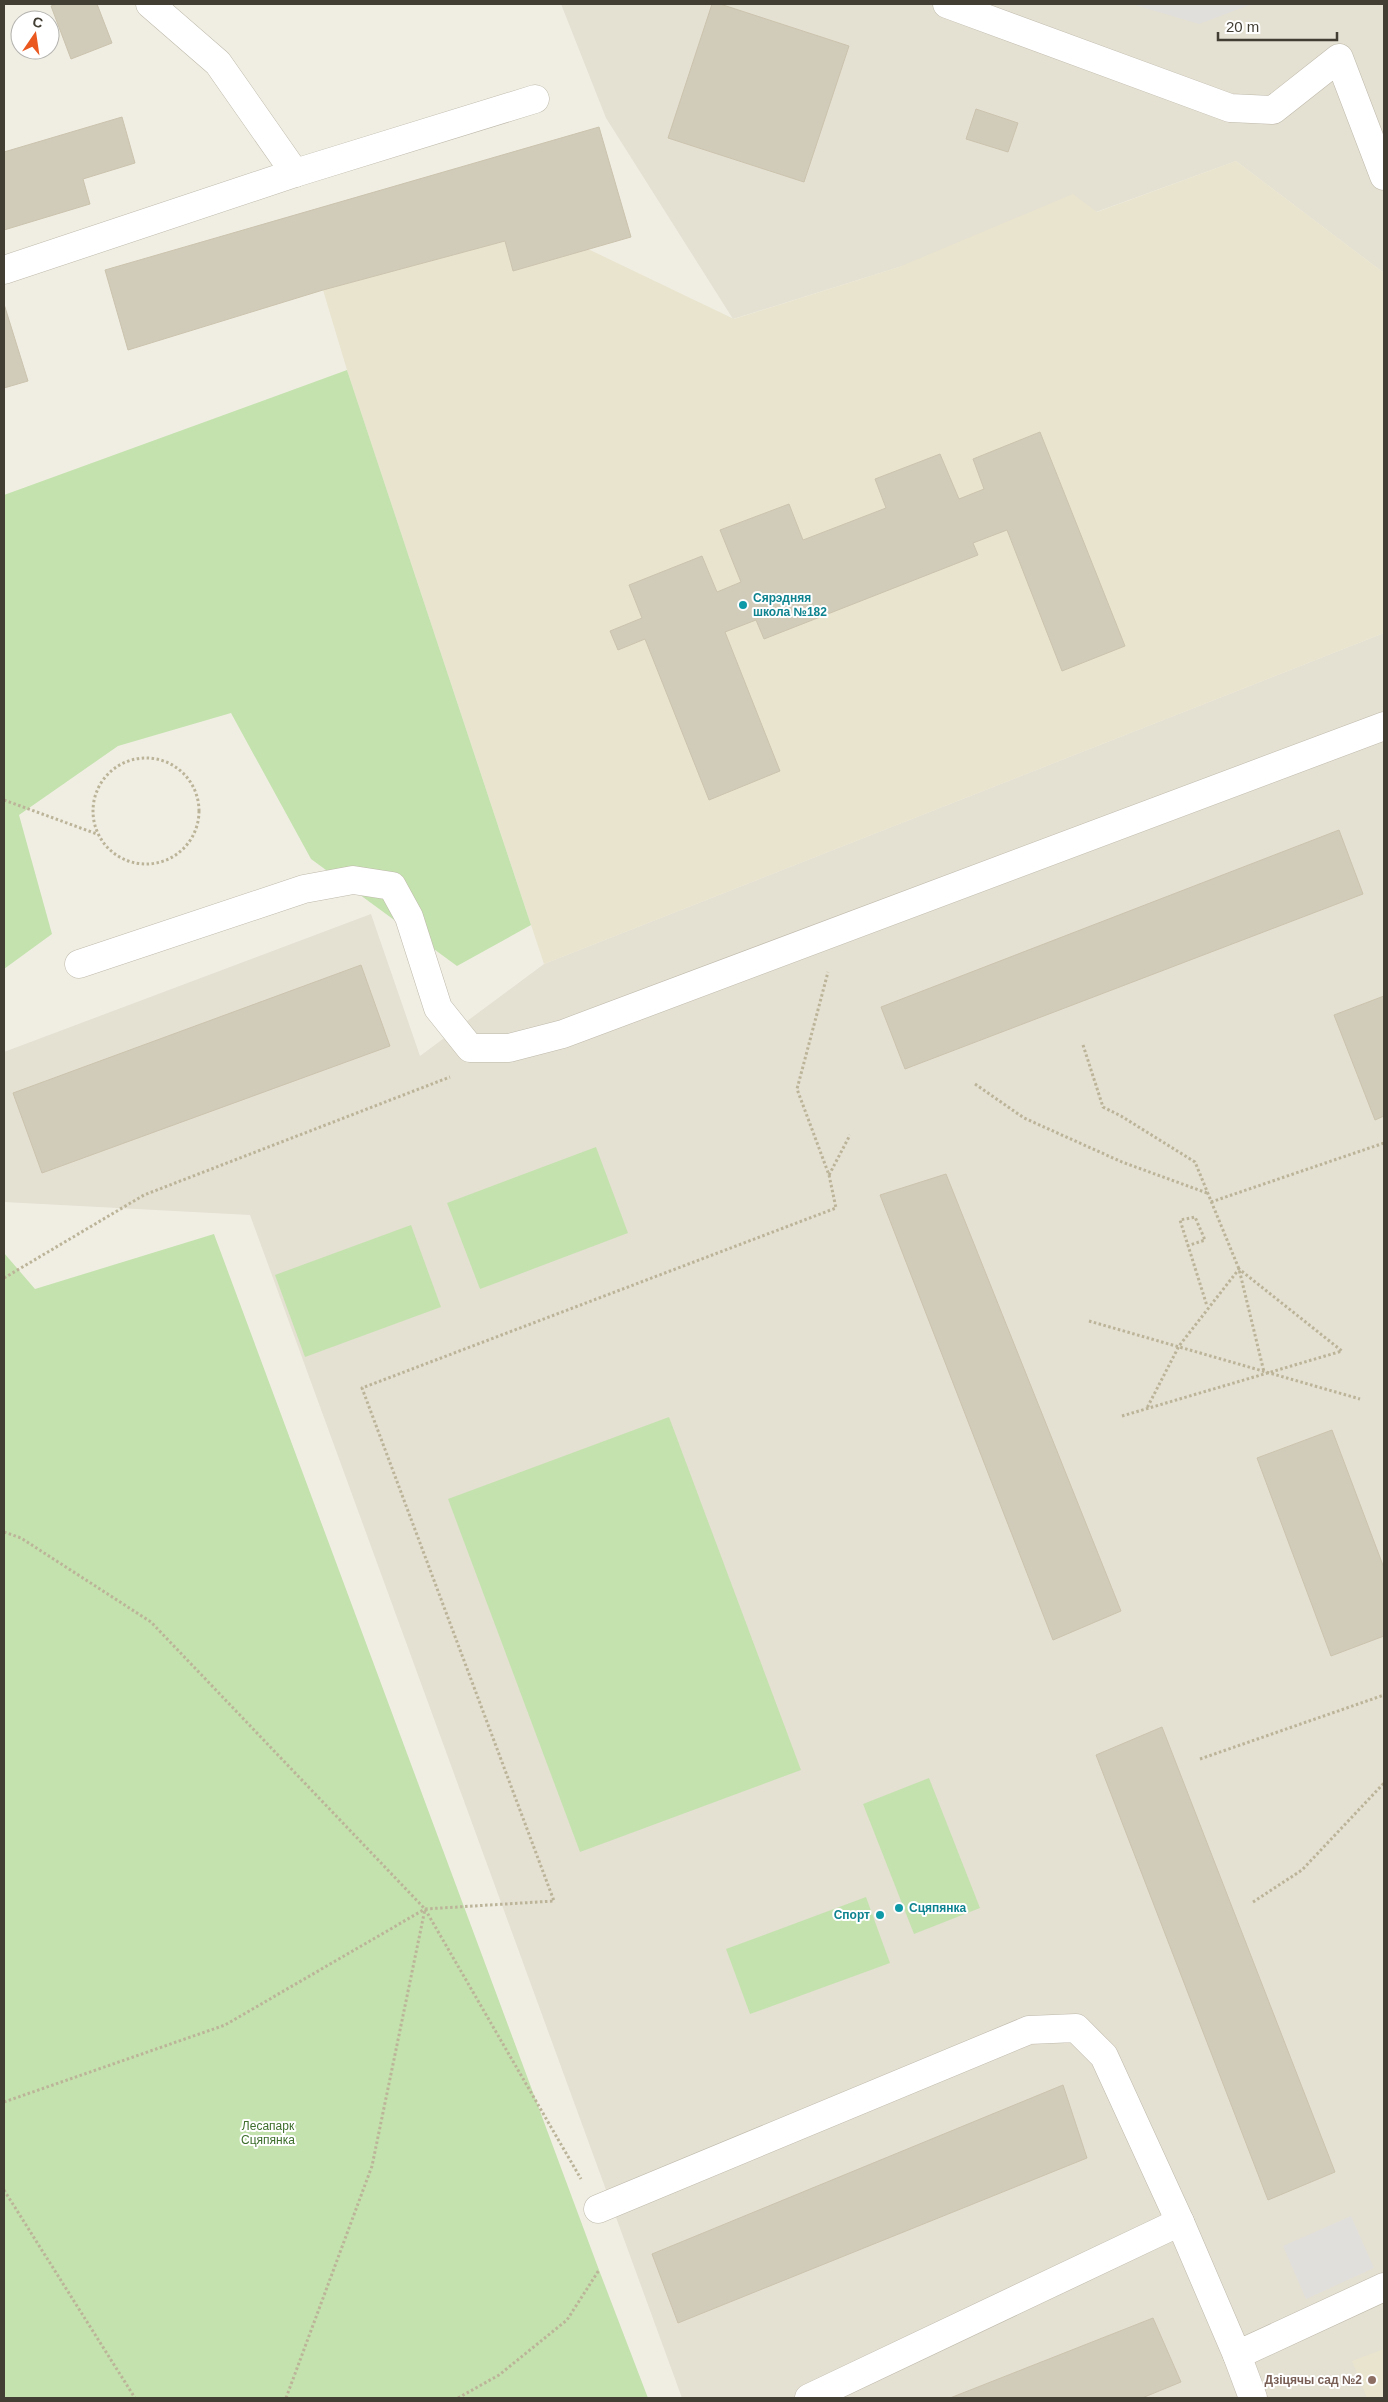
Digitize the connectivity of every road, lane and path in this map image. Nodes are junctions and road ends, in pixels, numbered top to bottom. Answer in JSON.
{"nodes":[{"id":1,"x":150,"y":4,"type":"edge"},
{"id":2,"x":947,"y":4,"type":"edge"},
{"id":3,"x":535,"y":99,"type":"dead end"},
{"id":4,"x":295,"y":173,"type":"junction"},
{"id":5,"x":1384,"y":176,"type":"edge"},
{"id":6,"x":4,"y":270,"type":"edge"},
{"id":7,"x":1384,"y":726,"type":"edge"},
{"id":8,"x":4,"y":800,"type":"edge"},
{"id":9,"x":97,"y":834,"type":"junction"},
{"id":10,"x":838,"y":931,"type":"junction"},
{"id":11,"x":79,"y":964,"type":"dead end"},
{"id":12,"x":1083,"y":1045,"type":"dead end"},
{"id":13,"x":451,"y":1077,"type":"dead end"},
{"id":14,"x":975,"y":1084,"type":"dead end"},
{"id":15,"x":850,"y":1135,"type":"dead end"},
{"id":16,"x":1384,"y":1143,"type":"edge"},
{"id":17,"x":829,"y":1175,"type":"junction"},
{"id":18,"x":1208,"y":1193,"type":"junction"},
{"id":19,"x":1211,"y":1202,"type":"junction"},
{"id":20,"x":1186,"y":1246,"type":"junction"},
{"id":21,"x":1239,"y":1269,"type":"junction"},
{"id":22,"x":4,"y":1278,"type":"edge"},
{"id":23,"x":1208,"y":1307,"type":"junction"},
{"id":24,"x":1088,"y":1321,"type":"dead end"},
{"id":25,"x":1179,"y":1346,"type":"junction"},
{"id":26,"x":1264,"y":1372,"type":"junction"},
{"id":27,"x":1360,"y":1399,"type":"dead end"},
{"id":28,"x":1147,"y":1408,"type":"junction"},
{"id":29,"x":1122,"y":1416,"type":"dead end"},
{"id":30,"x":4,"y":1532,"type":"edge"},
{"id":31,"x":1384,"y":1695,"type":"edge"},
{"id":32,"x":1200,"y":1759,"type":"dead end"},
{"id":33,"x":1384,"y":1783,"type":"edge"},
{"id":34,"x":1252,"y":1902,"type":"dead end"},
{"id":35,"x":425,"y":1908,"type":"junction"},
{"id":36,"x":4,"y":2102,"type":"edge"},
{"id":37,"x":4,"y":2190,"type":"edge"},
{"id":38,"x":598,"y":2209,"type":"joint"},
{"id":39,"x":1180,"y":2222,"type":"junction"},
{"id":40,"x":600,"y":2270,"type":"dead end"},
{"id":41,"x":1384,"y":2287,"type":"edge"},
{"id":42,"x":1237,"y":2355,"type":"junction"},
{"id":43,"x":135,"y":2398,"type":"edge"},
{"id":44,"x":286,"y":2398,"type":"edge"},
{"id":45,"x":458,"y":2398,"type":"edge"},
{"id":46,"x":809,"y":2398,"type":"edge"},
{"id":47,"x":1253,"y":2398,"type":"edge"}],
"edges":[{"from":1,"to":4,"type":"street"},
{"from":2,"to":5,"type":"street"},
{"from":3,"to":4,"type":"street"},
{"from":4,"to":6,"type":"street"},
{"from":7,"to":10,"type":"street"},
{"from":8,"to":9,"type":"path"},
{"from":9,"to":9,"type":"path"},
{"from":10,"to":11,"type":"street"},
{"from":10,"to":17,"type":"path"},
{"from":12,"to":18,"type":"path"},
{"from":13,"to":22,"type":"path"},
{"from":14,"to":18,"type":"path"},
{"from":15,"to":17,"type":"path"},
{"from":16,"to":19,"type":"path"},
{"from":17,"to":35,"type":"path"},
{"from":18,"to":19,"type":"path"},
{"from":19,"to":21,"type":"path"},
{"from":20,"to":20,"type":"path"},
{"from":20,"to":23,"type":"path"},
{"from":21,"to":23,"type":"path"},
{"from":21,"to":26,"type":"path"},
{"from":21,"to":26,"type":"path"},
{"from":23,"to":25,"type":"path"},
{"from":24,"to":25,"type":"path"},
{"from":25,"to":26,"type":"path"},
{"from":25,"to":28,"type":"path"},
{"from":26,"to":27,"type":"path"},
{"from":26,"to":28,"type":"path"},
{"from":28,"to":29,"type":"path"},
{"from":30,"to":35,"type":"path"},
{"from":31,"to":32,"type":"path"},
{"from":33,"to":34,"type":"path"},
{"from":35,"to":36,"type":"path"},
{"from":35,"to":38,"type":"path"},
{"from":35,"to":44,"type":"path"},
{"from":37,"to":43,"type":"path"},
{"from":38,"to":39,"type":"street"},
{"from":39,"to":42,"type":"street"},
{"from":39,"to":46,"type":"street"},
{"from":40,"to":45,"type":"path"},
{"from":41,"to":42,"type":"street"},
{"from":42,"to":47,"type":"street"}]}
